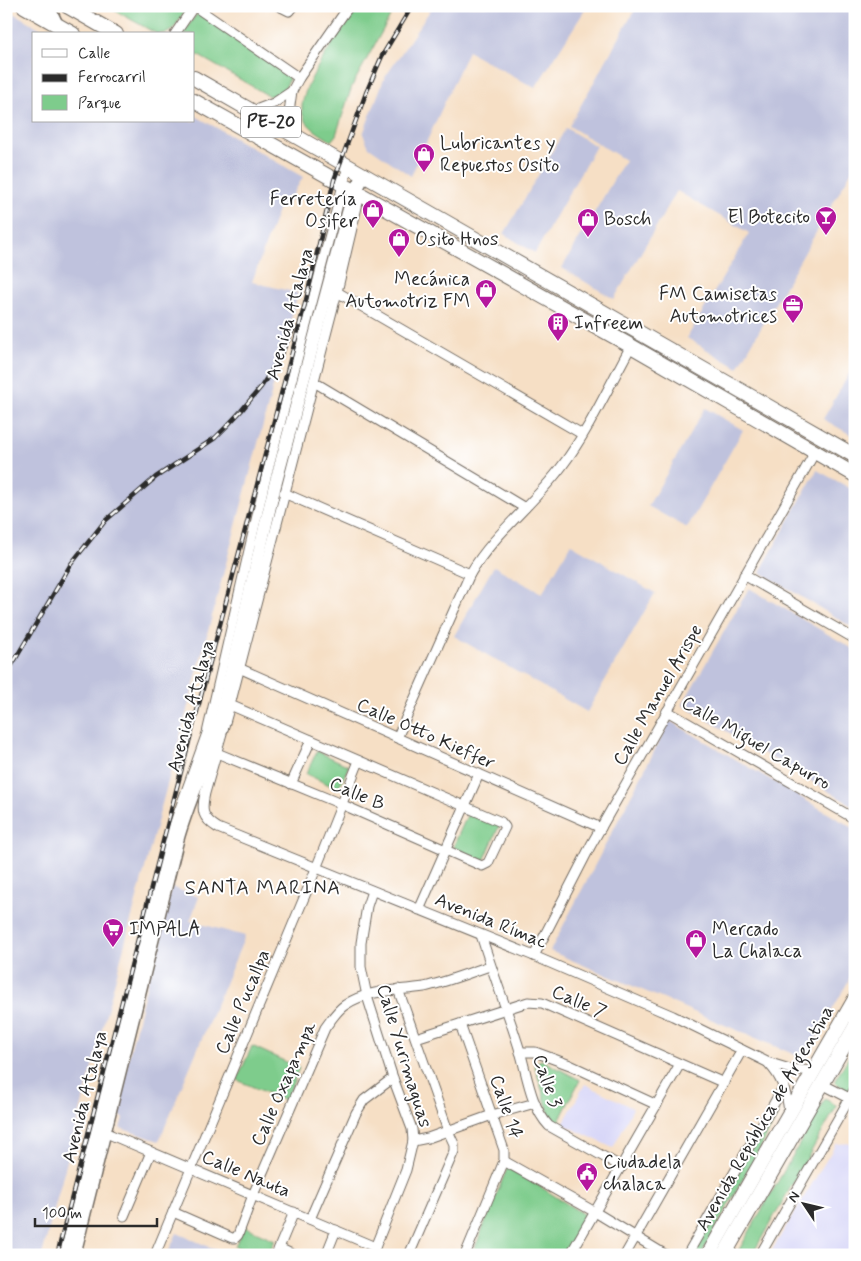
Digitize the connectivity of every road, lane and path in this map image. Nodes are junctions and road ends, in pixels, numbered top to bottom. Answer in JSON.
{"nodes":[{"id":1,"x":24,"y":6,"type":"edge"},
{"id":2,"x":48,"y":6,"type":"edge"},
{"id":3,"x":67,"y":6,"type":"edge"},
{"id":4,"x":194,"y":6,"type":"edge"},
{"id":5,"x":279,"y":6,"type":"edge"},
{"id":6,"x":293,"y":6,"type":"edge"},
{"id":7,"x":348,"y":6,"type":"edge"},
{"id":8,"x":57,"y":25,"type":"junction"},
{"id":9,"x":69,"y":32,"type":"edge"},
{"id":10,"x":112,"y":32,"type":"edge"},
{"id":11,"x":176,"y":32,"type":"edge"},
{"id":12,"x":299,"y":78,"type":"junction"},
{"id":13,"x":195,"y":79,"type":"edge"},
{"id":14,"x":292,"y":91,"type":"junction"},
{"id":15,"x":195,"y":102,"type":"edge"},
{"id":16,"x":253,"y":112,"type":"junction"},
{"id":17,"x":292,"y":134,"type":"junction"},
{"id":18,"x":348,"y":166,"type":"junction"},
{"id":19,"x":364,"y":175,"type":"junction"},
{"id":20,"x":353,"y":190,"type":"junction"},
{"id":21,"x":337,"y":292,"type":"junction"},
{"id":22,"x":630,"y":346,"type":"junction"},
{"id":23,"x":314,"y":382,"type":"junction"},
{"id":24,"x":582,"y":434,"type":"junction"},
{"id":25,"x":814,"y":452,"type":"junction"},
{"id":26,"x":855,"y":456,"type":"edge"},
{"id":27,"x":855,"y":475,"type":"edge"},
{"id":28,"x":284,"y":493,"type":"junction"},
{"id":29,"x":525,"y":508,"type":"junction"},
{"id":30,"x":470,"y":574,"type":"junction"},
{"id":31,"x":744,"y":575,"type":"junction"},
{"id":32,"x":855,"y":639,"type":"edge"},
{"id":33,"x":239,"y":668,"type":"junction"},
{"id":34,"x":230,"y":705,"type":"junction"},
{"id":35,"x":667,"y":711,"type":"junction"},
{"id":36,"x":397,"y":738,"type":"junction"},
{"id":37,"x":311,"y":740,"type":"junction"},
{"id":38,"x":217,"y":753,"type":"junction"},
{"id":39,"x":359,"y":761,"type":"junction"},
{"id":40,"x":478,"y":774,"type":"junction"},
{"id":41,"x":291,"y":784,"type":"junction"},
{"id":42,"x":340,"y":804,"type":"junction"},
{"id":43,"x":465,"y":806,"type":"junction"},
{"id":44,"x":203,"y":814,"type":"joint"},
{"id":45,"x":855,"y":819,"type":"edge"},
{"id":46,"x":601,"y":828,"type":"junction"},
{"id":47,"x":446,"y":850,"type":"junction"},
{"id":48,"x":316,"y":867,"type":"junction"},
{"id":49,"x":372,"y":890,"type":"junction"},
{"id":50,"x":419,"y":910,"type":"junction"},
{"id":51,"x":481,"y":935,"type":"junction"},
{"id":52,"x":534,"y":956,"type":"junction"},
{"id":53,"x":490,"y":966,"type":"junction"},
{"id":54,"x":398,"y":989,"type":"junction"},
{"id":55,"x":367,"y":996,"type":"junction"},
{"id":56,"x":855,"y":999,"type":"edge"},
{"id":57,"x":505,"y":1009,"type":"junction"},
{"id":58,"x":460,"y":1024,"type":"junction"},
{"id":59,"x":855,"y":1027,"type":"edge"},
{"id":60,"x":416,"y":1038,"type":"junction"},
{"id":61,"x":742,"y":1050,"type":"junction"},
{"id":62,"x":520,"y":1052,"type":"junction"},
{"id":63,"x":767,"y":1062,"type":"junction"},
{"id":64,"x":680,"y":1064,"type":"junction"},
{"id":65,"x":814,"y":1070,"type":"junction"},
{"id":66,"x":393,"y":1078,"type":"junction"},
{"id":67,"x":724,"y":1083,"type":"junction"},
{"id":68,"x":822,"y":1084,"type":"junction"},
{"id":69,"x":784,"y":1086,"type":"junction"},
{"id":70,"x":855,"y":1089,"type":"edge"},
{"id":71,"x":852,"y":1100,"type":"edge"},
{"id":72,"x":535,"y":1103,"type":"junction"},
{"id":73,"x":657,"y":1105,"type":"junction"},
{"id":74,"x":789,"y":1112,"type":"junction"},
{"id":75,"x":492,"y":1115,"type":"junction"},
{"id":76,"x":448,"y":1131,"type":"junction"},
{"id":77,"x":104,"y":1132,"type":"junction"},
{"id":78,"x":413,"y":1141,"type":"junction"},
{"id":79,"x":151,"y":1152,"type":"junction"},
{"id":80,"x":504,"y":1161,"type":"junction"},
{"id":81,"x":622,"y":1166,"type":"junction"},
{"id":82,"x":191,"y":1169,"type":"junction"},
{"id":83,"x":253,"y":1195,"type":"junction"},
{"id":84,"x":173,"y":1212,"type":"junction"},
{"id":85,"x":294,"y":1212,"type":"junction"},
{"id":86,"x":595,"y":1212,"type":"junction"},
{"id":87,"x":124,"y":1216,"type":"dead end"},
{"id":88,"x":310,"y":1219,"type":"junction"},
{"id":89,"x":336,"y":1230,"type":"junction"},
{"id":90,"x":635,"y":1237,"type":"junction"},
{"id":91,"x":374,"y":1251,"type":"edge"},
{"id":92,"x":278,"y":1252,"type":"edge"},
{"id":93,"x":64,"y":1255,"type":"edge"},
{"id":94,"x":74,"y":1255,"type":"edge"},
{"id":95,"x":155,"y":1255,"type":"edge"},
{"id":96,"x":294,"y":1255,"type":"edge"},
{"id":97,"x":326,"y":1255,"type":"edge"},
{"id":98,"x":409,"y":1255,"type":"edge"},
{"id":99,"x":464,"y":1255,"type":"edge"},
{"id":100,"x":570,"y":1255,"type":"edge"},
{"id":101,"x":625,"y":1255,"type":"edge"},
{"id":102,"x":666,"y":1255,"type":"edge"},
{"id":103,"x":687,"y":1255,"type":"edge"},
{"id":104,"x":708,"y":1255,"type":"edge"},
{"id":105,"x":724,"y":1255,"type":"edge"},
{"id":106,"x":760,"y":1255,"type":"edge"}],
"edges":[{"from":1,"to":8,"type":"main road"},
{"from":2,"to":8,"type":"main road"},
{"from":3,"to":10,"type":"main road"},
{"from":4,"to":11,"type":"street"},
{"from":4,"to":12,"type":"street"},
{"from":5,"to":6,"type":"street"},
{"from":7,"to":12,"type":"street"},
{"from":8,"to":9,"type":"main road"},
{"from":12,"to":14,"type":"street"},
{"from":13,"to":16,"type":"main road","number":"PE-20"},
{"from":14,"to":16,"type":"street"},
{"from":14,"to":17,"type":"street"},
{"from":15,"to":20,"type":"main road","number":"PE-20"},
{"from":16,"to":17,"type":"main road","number":"PE-20"},
{"from":17,"to":18,"type":"main road","number":"PE-20"},
{"from":18,"to":19,"type":"main road","number":"PE-20"},
{"from":18,"to":20,"type":"street","name":"Avenida Atalaya"},
{"from":19,"to":20,"type":"main road","name":"Avenida Atalaya"},
{"from":19,"to":26,"type":"main road"},
{"from":20,"to":21,"type":"street","name":"Avenida Atalaya"},
{"from":20,"to":22,"type":"main road"},
{"from":20,"to":77,"type":"main road","name":"Avenida Atalaya"},
{"from":20,"to":93,"type":"street","name":"Avenida Atalaya"},
{"from":21,"to":23,"type":"street","name":"Avenida Atalaya"},
{"from":21,"to":24,"type":"street"},
{"from":22,"to":24,"type":"street"},
{"from":22,"to":25,"type":"main road"},
{"from":23,"to":28,"type":"street","name":"Avenida Atalaya"},
{"from":23,"to":29,"type":"street"},
{"from":24,"to":29,"type":"street"},
{"from":25,"to":27,"type":"main road"},
{"from":25,"to":31,"type":"street","name":"Calle Manuel Arispe"},
{"from":28,"to":30,"type":"street"},
{"from":28,"to":33,"type":"street","name":"Avenida Atalaya"},
{"from":29,"to":30,"type":"street"},
{"from":30,"to":36,"type":"street"},
{"from":31,"to":32,"type":"street"},
{"from":31,"to":35,"type":"street","name":"Calle Manuel Arispe"},
{"from":33,"to":34,"type":"street","name":"Avenida Atalaya"},
{"from":33,"to":36,"type":"street","name":"Calle Otto Kieffer"},
{"from":34,"to":37,"type":"street"},
{"from":34,"to":38,"type":"street","name":"Avenida Atalaya"},
{"from":35,"to":45,"type":"street","name":"Calle Miguel Capurro"},
{"from":35,"to":46,"type":"street","name":"Calle Manuel Arispe"},
{"from":36,"to":40,"type":"street","name":"Calle Otto Kieffer"},
{"from":37,"to":39,"type":"street"},
{"from":37,"to":41,"type":"street"},
{"from":38,"to":41,"type":"street","name":"Calle B"},
{"from":38,"to":44,"type":"street","name":"Avenida Atalaya"},
{"from":39,"to":42,"type":"street","name":"Calle Pucallpa"},
{"from":39,"to":43,"type":"street"},
{"from":40,"to":43,"type":"street"},
{"from":40,"to":46,"type":"street","name":"Calle Otto Kieffer"},
{"from":41,"to":42,"type":"street","name":"Calle B"},
{"from":42,"to":47,"type":"street","name":"Calle B"},
{"from":42,"to":48,"type":"street","name":"Calle Pucallpa"},
{"from":43,"to":47,"type":"street"},
{"from":43,"to":47,"type":"street","name":"Calle B"},
{"from":44,"to":48,"type":"street","name":"Avenida Rímac"},
{"from":46,"to":52,"type":"street","name":"Calle Manuel Arispe"},
{"from":47,"to":50,"type":"street"},
{"from":48,"to":49,"type":"street","name":"Avenida Rímac"},
{"from":48,"to":82,"type":"street","name":"Calle Pucallpa"},
{"from":49,"to":50,"type":"street","name":"Avenida Rímac"},
{"from":49,"to":55,"type":"street","name":"Calle Yurimaguas"},
{"from":50,"to":51,"type":"street","name":"Avenida Rímac"},
{"from":51,"to":52,"type":"street","name":"Avenida Rímac"},
{"from":51,"to":53,"type":"street"},
{"from":52,"to":61,"type":"street","name":"Avenida Rímac"},
{"from":53,"to":54,"type":"street","name":"Calle Oxapampa"},
{"from":53,"to":57,"type":"street","name":"Calle 3"},
{"from":54,"to":55,"type":"street","name":"Calle Oxapampa"},
{"from":54,"to":60,"type":"street"},
{"from":55,"to":66,"type":"street","name":"Calle Yurimaguas"},
{"from":55,"to":83,"type":"street","name":"Calle Oxapampa"},
{"from":56,"to":65,"type":"main road","name":"Avenida República de Argentina"},
{"from":57,"to":58,"type":"street","name":"Calle 7"},
{"from":57,"to":62,"type":"street","name":"Calle 3"},
{"from":57,"to":64,"type":"street","name":"Calle 7"},
{"from":58,"to":60,"type":"street","name":"Calle 7"},
{"from":58,"to":75,"type":"street","name":"Calle 14"},
{"from":59,"to":68,"type":"main road","name":"Avenida República de Argentina"},
{"from":60,"to":76,"type":"street"},
{"from":61,"to":63,"type":"street","name":"Avenida Rímac"},
{"from":61,"to":67,"type":"street"},
{"from":62,"to":72,"type":"street","name":"Calle 3"},
{"from":62,"to":73,"type":"street"},
{"from":63,"to":65,"type":"street","name":"Avenida Rímac"},
{"from":63,"to":69,"type":"street","name":"Avenida Rímac"},
{"from":64,"to":67,"type":"street","name":"Calle 7"},
{"from":64,"to":73,"type":"street"},
{"from":65,"to":74,"type":"main road","name":"Avenida República de Argentina"},
{"from":66,"to":78,"type":"street","name":"Calle Yurimaguas"},
{"from":66,"to":88,"type":"street"},
{"from":67,"to":90,"type":"street"},
{"from":68,"to":71,"type":"street"},
{"from":68,"to":105,"type":"main road","name":"Avenida República de Argentina"},
{"from":69,"to":74,"type":"street","name":"Avenida Rímac"},
{"from":69,"to":103,"type":"street"},
{"from":70,"to":71,"type":"street"},
{"from":71,"to":106,"type":"street"},
{"from":72,"to":75,"type":"street"},
{"from":72,"to":81,"type":"street","name":"Calle 3"},
{"from":73,"to":81,"type":"street"},
{"from":74,"to":104,"type":"main road","name":"Avenida República de Argentina"},
{"from":75,"to":76,"type":"street"},
{"from":75,"to":80,"type":"street","name":"Calle 14"},
{"from":76,"to":78,"type":"street"},
{"from":76,"to":98,"type":"street"},
{"from":77,"to":79,"type":"street","name":"Calle Nauta"},
{"from":77,"to":94,"type":"main road","name":"Avenida Atalaya"},
{"from":78,"to":91,"type":"street","name":"Calle Yurimaguas"},
{"from":79,"to":82,"type":"street","name":"Calle Nauta"},
{"from":79,"to":87,"type":"street"},
{"from":80,"to":86,"type":"street"},
{"from":80,"to":99,"type":"street","name":"Calle 14"},
{"from":81,"to":86,"type":"street"},
{"from":82,"to":83,"type":"street","name":"Calle Nauta"},
{"from":82,"to":84,"type":"street","name":"Calle Pucallpa"},
{"from":83,"to":84,"type":"street","name":"Calle Oxapampa"},
{"from":83,"to":85,"type":"street","name":"Calle Nauta"},
{"from":84,"to":95,"type":"street","name":"Calle Pucallpa"},
{"from":85,"to":88,"type":"street","name":"Calle Nauta"},
{"from":85,"to":92,"type":"street"},
{"from":86,"to":90,"type":"street"},
{"from":86,"to":100,"type":"street"},
{"from":88,"to":89,"type":"street","name":"Calle Nauta"},
{"from":89,"to":91,"type":"street","name":"Calle Nauta"},
{"from":89,"to":97,"type":"street"},
{"from":90,"to":101,"type":"street"},
{"from":90,"to":102,"type":"street"},
{"from":92,"to":96,"type":"street"}]}
